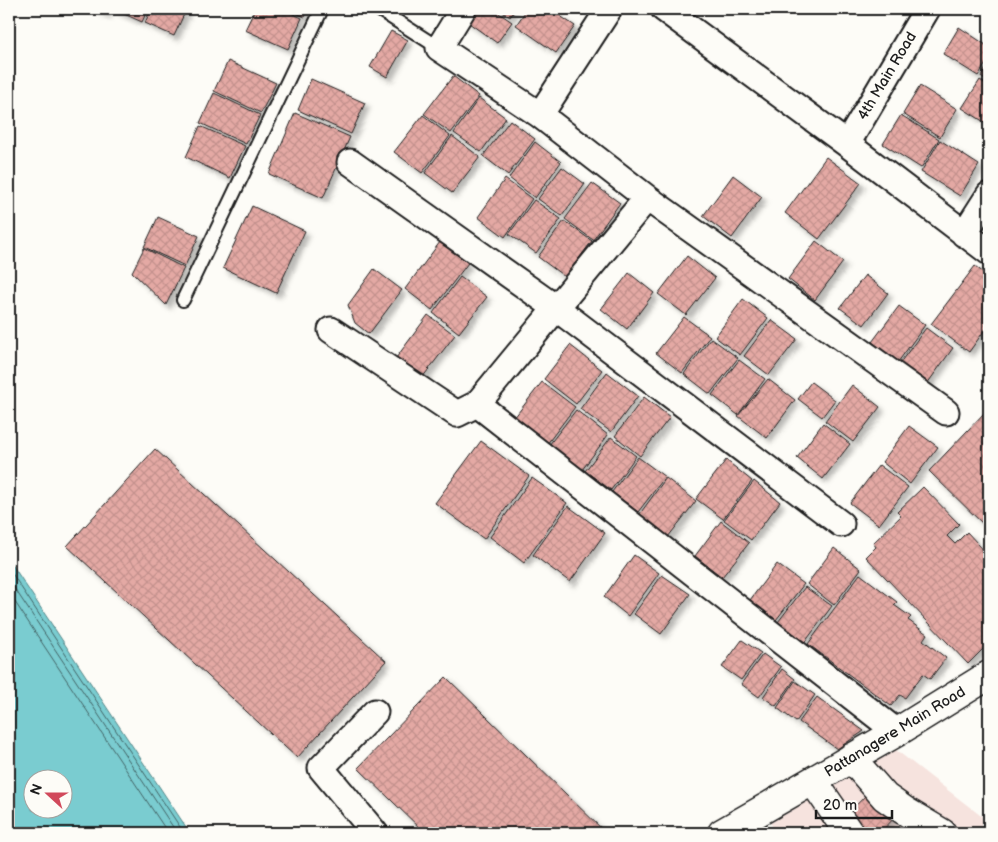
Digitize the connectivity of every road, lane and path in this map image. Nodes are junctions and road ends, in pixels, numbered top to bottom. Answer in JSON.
{"nodes":[{"id":1,"x":322,"y":9,"type":"edge"},
{"id":2,"x":378,"y":9,"type":"edge"},
{"id":3,"x":463,"y":9,"type":"edge"},
{"id":4,"x":609,"y":9,"type":"edge"},
{"id":5,"x":664,"y":9,"type":"edge"},
{"id":6,"x":927,"y":9,"type":"edge"},
{"id":7,"x":439,"y":48,"type":"junction"},
{"id":8,"x":540,"y":115,"type":"junction"},
{"id":9,"x":847,"y":144,"type":"junction"},
{"id":10,"x":350,"y":162,"type":"dead end"},
{"id":11,"x":989,"y":195,"type":"edge"},
{"id":12,"x":647,"y":198,"type":"junction"},
{"id":13,"x":964,"y":234,"type":"junction"},
{"id":14,"x":989,"y":252,"type":"edge"},
{"id":15,"x":183,"y":300,"type":"dead end"},
{"id":16,"x":556,"y":308,"type":"junction"},
{"id":17,"x":331,"y":330,"type":"dead end"},
{"id":18,"x":477,"y":404,"type":"junction"},
{"id":19,"x":946,"y":412,"type":"dead end"},
{"id":20,"x":841,"y":524,"type":"dead end"},
{"id":21,"x":989,"y":675,"type":"edge"},
{"id":22,"x":375,"y":712,"type":"dead end"},
{"id":23,"x":897,"y":732,"type":"junction"},
{"id":24,"x":851,"y":758,"type":"junction"},
{"id":25,"x":813,"y":781,"type":"junction"},
{"id":26,"x":375,"y":833,"type":"edge"},
{"id":27,"x":722,"y":833,"type":"edge"},
{"id":28,"x":849,"y":833,"type":"edge"},
{"id":29,"x":942,"y":833,"type":"edge"}],
"edges":[{"from":1,"to":15,"type":"lane"},
{"from":2,"to":7,"type":"lane"},
{"from":3,"to":7,"type":"street"},
{"from":4,"to":8,"type":"street"},
{"from":5,"to":9,"type":"street"},
{"from":6,"to":9,"type":"street","name":"4th Main Road"},
{"from":7,"to":8,"type":"street"},
{"from":8,"to":12,"type":"street"},
{"from":9,"to":13,"type":"street"},
{"from":10,"to":16,"type":"street"},
{"from":11,"to":13,"type":"street"},
{"from":12,"to":16,"type":"street"},
{"from":12,"to":19,"type":"street"},
{"from":13,"to":14,"type":"street"},
{"from":16,"to":18,"type":"street"},
{"from":16,"to":20,"type":"street"},
{"from":17,"to":18,"type":"street"},
{"from":18,"to":23,"type":"street"},
{"from":21,"to":23,"type":"street","name":"Pattanagere Main Road"},
{"from":22,"to":26,"type":"street"},
{"from":23,"to":24,"type":"street","name":"Pattanagere Main Road"},
{"from":24,"to":25,"type":"street","name":"Pattanagere Main Road"},
{"from":24,"to":29,"type":"street"},
{"from":25,"to":27,"type":"street","name":"Pattanagere Main Road"},
{"from":25,"to":28,"type":"street"}]}
